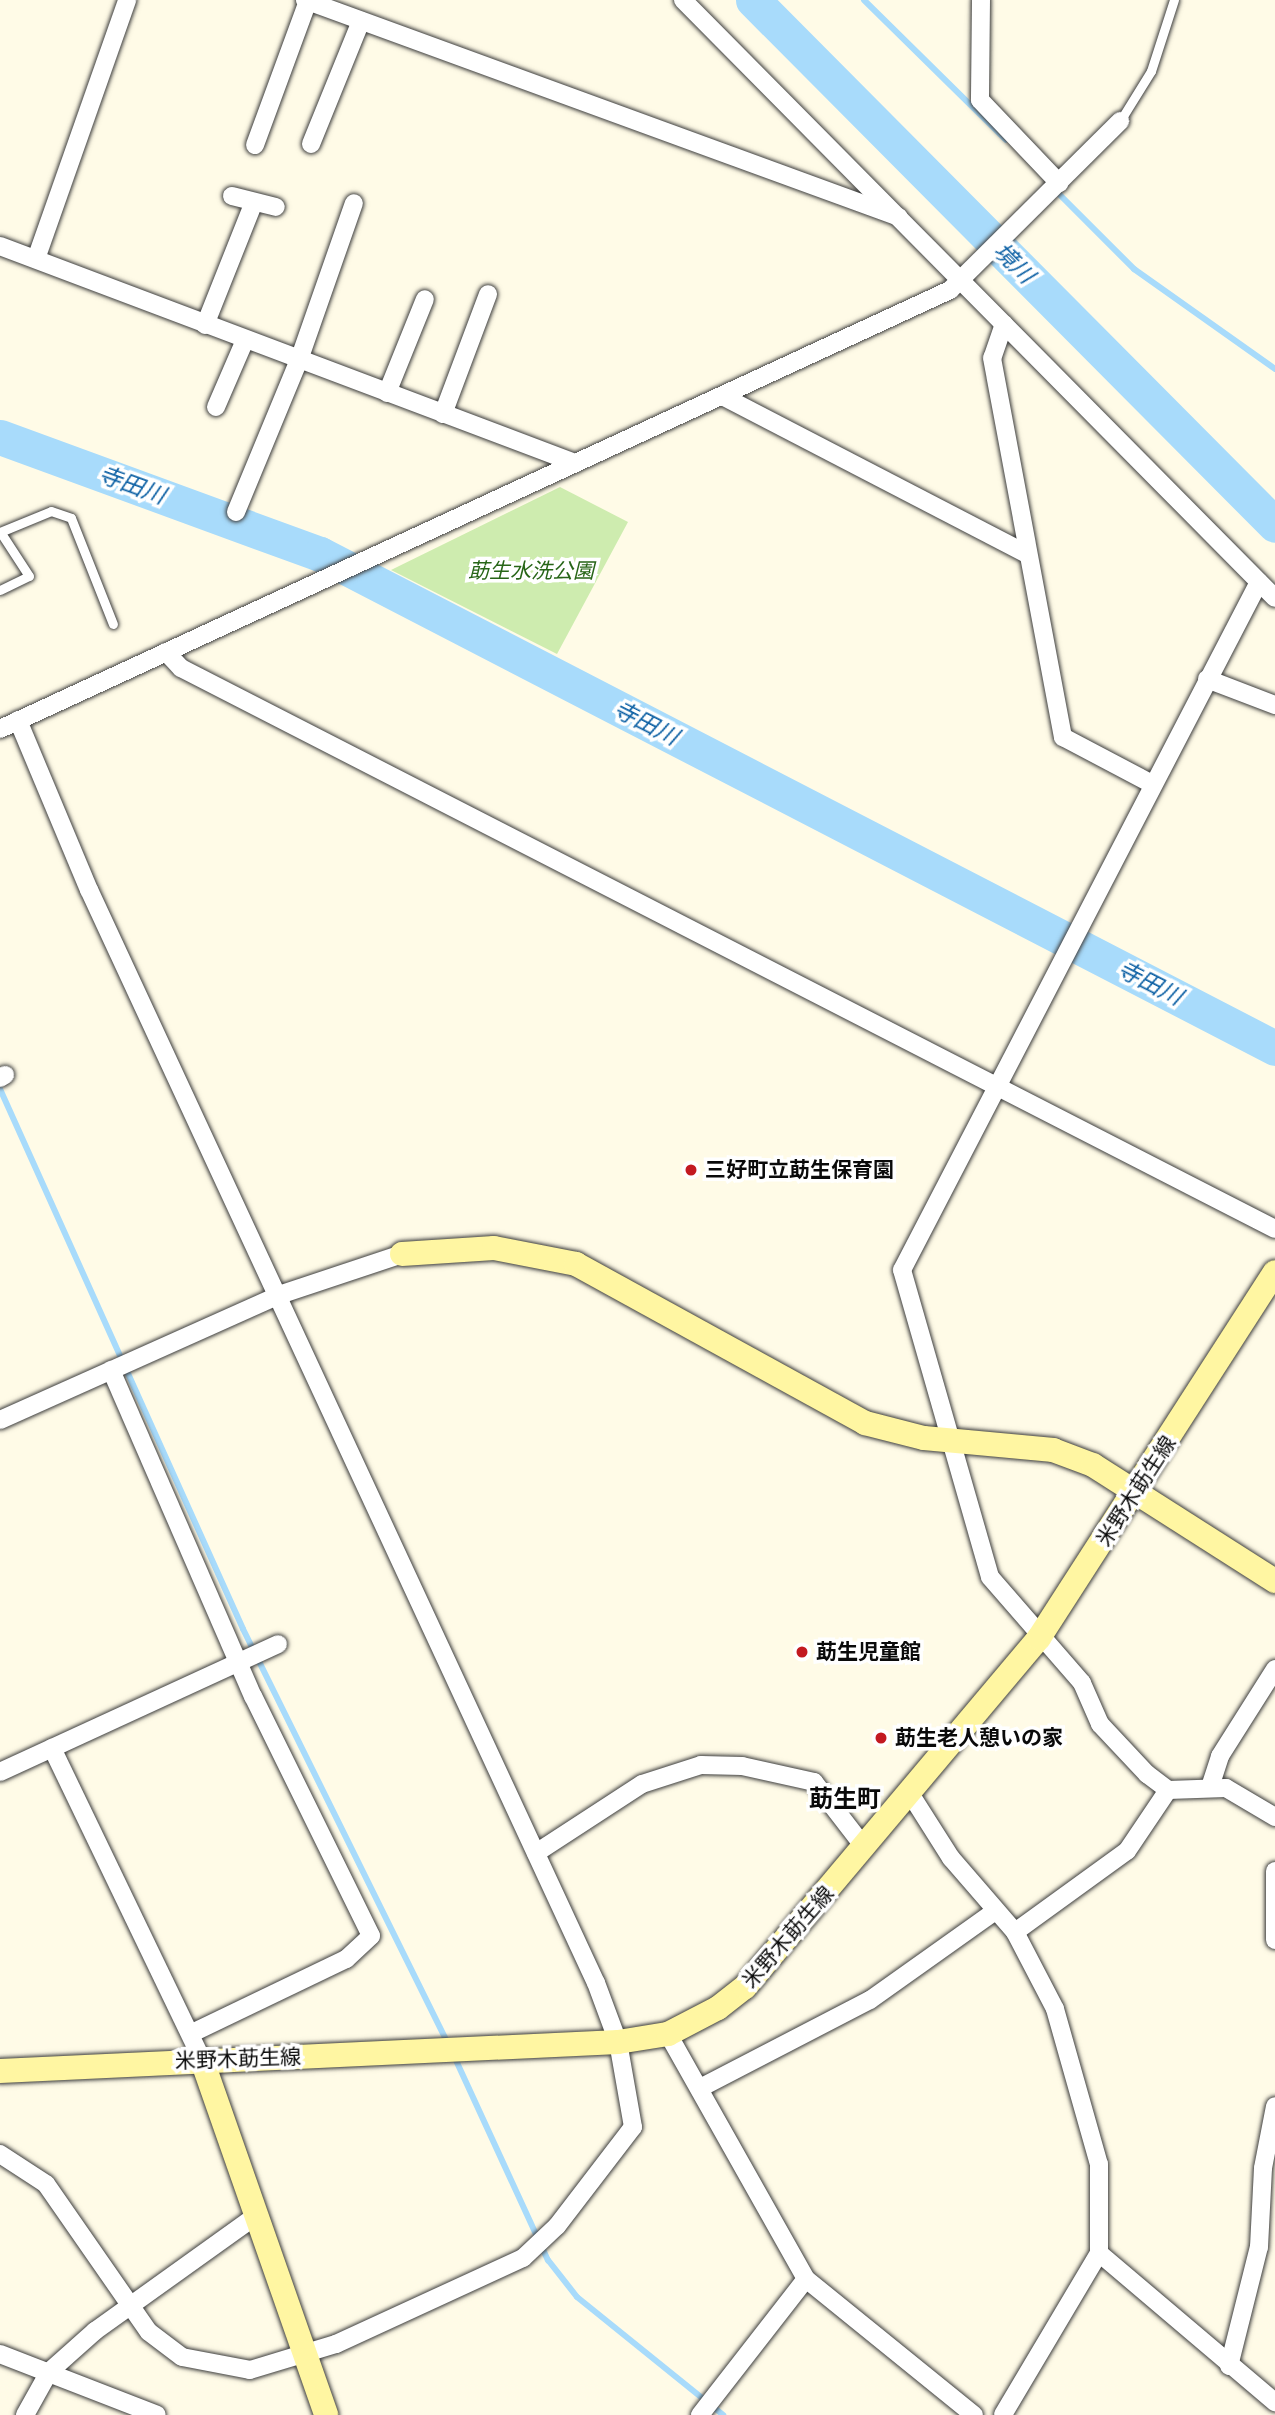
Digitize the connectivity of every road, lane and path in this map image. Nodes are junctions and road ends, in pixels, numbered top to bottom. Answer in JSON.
{"nodes":[{"id":1,"x":127,"y":0,"type":"edge"},
{"id":2,"x":683,"y":0,"type":"edge"},
{"id":3,"x":981,"y":0,"type":"edge"},
{"id":4,"x":1174,"y":0,"type":"edge"},
{"id":5,"x":313,"y":2,"type":"edge"},
{"id":6,"x":361,"y":21,"type":"junction"},
{"id":7,"x":1120,"y":121,"type":"joint"},
{"id":8,"x":311,"y":144,"type":"dead end"},
{"id":9,"x":255,"y":145,"type":"dead end"},
{"id":10,"x":1059,"y":183,"type":"junction"},
{"id":11,"x":232,"y":196,"type":"dead end"},
{"id":12,"x":254,"y":202,"type":"junction"},
{"id":13,"x":354,"y":204,"type":"dead end"},
{"id":14,"x":276,"y":207,"type":"dead end"},
{"id":15,"x":899,"y":217,"type":"junction"},
{"id":16,"x":0,"y":246,"type":"edge"},
{"id":17,"x":36,"y":259,"type":"junction"},
{"id":18,"x":963,"y":281,"type":"junction"},
{"id":19,"x":488,"y":294,"type":"dead end"},
{"id":20,"x":425,"y":299,"type":"dead end"},
{"id":21,"x":1004,"y":324,"type":"junction"},
{"id":22,"x":205,"y":325,"type":"junction"},
{"id":23,"x":246,"y":340,"type":"junction"},
{"id":24,"x":299,"y":360,"type":"junction"},
{"id":25,"x":387,"y":393,"type":"junction"},
{"id":26,"x":726,"y":398,"type":"junction"},
{"id":27,"x":216,"y":407,"type":"dead end"},
{"id":28,"x":443,"y":414,"type":"junction"},
{"id":29,"x":575,"y":463,"type":"junction"},
{"id":30,"x":236,"y":512,"type":"dead end"},
{"id":31,"x":0,"y":533,"type":"edge"},
{"id":32,"x":1025,"y":553,"type":"junction"},
{"id":33,"x":1259,"y":582,"type":"junction"},
{"id":34,"x":0,"y":590,"type":"edge"},
{"id":35,"x":1275,"y":598,"type":"edge"},
{"id":36,"x":114,"y":624,"type":"dead end"},
{"id":37,"x":166,"y":652,"type":"junction"},
{"id":38,"x":1207,"y":679,"type":"junction"},
{"id":39,"x":1275,"y":705,"type":"edge"},
{"id":40,"x":18,"y":720,"type":"junction"},
{"id":41,"x":0,"y":729,"type":"edge"},
{"id":42,"x":1152,"y":784,"type":"junction"},
{"id":43,"x":997,"y":1086,"type":"junction"},
{"id":44,"x":1275,"y":1228,"type":"edge"},
{"id":45,"x":402,"y":1254,"type":"joint"},
{"id":46,"x":1275,"y":1272,"type":"edge"},
{"id":47,"x":279,"y":1295,"type":"junction"},
{"id":48,"x":111,"y":1370,"type":"junction"},
{"id":49,"x":0,"y":1420,"type":"edge"},
{"id":50,"x":955,"y":1442,"type":"junction"},
{"id":51,"x":1138,"y":1490,"type":"junction"},
{"id":52,"x":1275,"y":1581,"type":"edge"},
{"id":53,"x":1039,"y":1638,"type":"junction"},
{"id":54,"x":276,"y":1645,"type":"dead end"},
{"id":55,"x":241,"y":1661,"type":"junction"},
{"id":56,"x":1275,"y":1669,"type":"edge"},
{"id":57,"x":52,"y":1748,"type":"junction"},
{"id":58,"x":0,"y":1772,"type":"edge"},
{"id":59,"x":1211,"y":1784,"type":"junction"},
{"id":60,"x":1168,"y":1790,"type":"junction"},
{"id":61,"x":911,"y":1795,"type":"junction"},
{"id":62,"x":1275,"y":1817,"type":"edge"},
{"id":63,"x":866,"y":1847,"type":"junction"},
{"id":64,"x":536,"y":1853,"type":"junction"},
{"id":65,"x":1275,"y":1871,"type":"edge"},
{"id":66,"x":993,"y":1912,"type":"junction"},
{"id":67,"x":1016,"y":1932,"type":"junction"},
{"id":68,"x":1275,"y":1940,"type":"edge"},
{"id":69,"x":194,"y":2032,"type":"junction"},
{"id":70,"x":668,"y":2034,"type":"junction"},
{"id":71,"x":618,"y":2042,"type":"junction"},
{"id":72,"x":202,"y":2060,"type":"junction"},
{"id":73,"x":0,"y":2070,"type":"edge"},
{"id":74,"x":702,"y":2087,"type":"junction"},
{"id":75,"x":1275,"y":2106,"type":"edge"},
{"id":76,"x":0,"y":2154,"type":"edge"},
{"id":77,"x":254,"y":2217,"type":"junction"},
{"id":78,"x":1099,"y":2253,"type":"junction"},
{"id":79,"x":806,"y":2279,"type":"junction"},
{"id":80,"x":127,"y":2304,"type":"junction"},
{"id":81,"x":0,"y":2354,"type":"edge"},
{"id":82,"x":306,"y":2354,"type":"junction"},
{"id":83,"x":1229,"y":2366,"type":"junction"},
{"id":84,"x":49,"y":2372,"type":"junction"},
{"id":85,"x":1275,"y":2402,"type":"edge"},
{"id":86,"x":25,"y":2415,"type":"edge"},
{"id":87,"x":157,"y":2415,"type":"edge"},
{"id":88,"x":326,"y":2415,"type":"edge"},
{"id":89,"x":700,"y":2415,"type":"edge"},
{"id":90,"x":974,"y":2415,"type":"edge"},
{"id":91,"x":1003,"y":2415,"type":"edge"}],
"edges":[{"from":1,"to":17,"type":"street"},
{"from":2,"to":15,"type":"street"},
{"from":3,"to":10,"type":"street"},
{"from":4,"to":7,"type":"lane"},
{"from":5,"to":6,"type":"street"},
{"from":5,"to":9,"type":"street"},
{"from":6,"to":8,"type":"street"},
{"from":6,"to":15,"type":"street"},
{"from":7,"to":10,"type":"street"},
{"from":10,"to":18,"type":"street"},
{"from":11,"to":12,"type":"street"},
{"from":12,"to":14,"type":"street"},
{"from":12,"to":22,"type":"street"},
{"from":13,"to":24,"type":"street"},
{"from":15,"to":18,"type":"street"},
{"from":16,"to":17,"type":"street"},
{"from":17,"to":22,"type":"street"},
{"from":18,"to":21,"type":"street"},
{"from":18,"to":26,"type":"street"},
{"from":19,"to":28,"type":"street"},
{"from":20,"to":25,"type":"street"},
{"from":21,"to":32,"type":"street"},
{"from":21,"to":33,"type":"street"},
{"from":22,"to":23,"type":"street"},
{"from":23,"to":24,"type":"street"},
{"from":23,"to":27,"type":"street"},
{"from":24,"to":25,"type":"street"},
{"from":24,"to":30,"type":"street"},
{"from":25,"to":28,"type":"street"},
{"from":26,"to":29,"type":"street"},
{"from":26,"to":32,"type":"street"},
{"from":28,"to":29,"type":"street"},
{"from":29,"to":37,"type":"street"},
{"from":31,"to":34,"type":"lane"},
{"from":31,"to":36,"type":"lane"},
{"from":32,"to":42,"type":"street"},
{"from":33,"to":35,"type":"street"},
{"from":33,"to":38,"type":"street"},
{"from":37,"to":40,"type":"street"},
{"from":37,"to":43,"type":"street"},
{"from":38,"to":39,"type":"street"},
{"from":38,"to":42,"type":"street"},
{"from":40,"to":41,"type":"street"},
{"from":40,"to":47,"type":"street"},
{"from":42,"to":43,"type":"street"},
{"from":43,"to":44,"type":"street"},
{"from":43,"to":50,"type":"street"},
{"from":45,"to":47,"type":"street"},
{"from":45,"to":50,"type":"main road"},
{"from":46,"to":51,"type":"main road","name":"米野木莇生線"},
{"from":47,"to":48,"type":"street"},
{"from":47,"to":64,"type":"street"},
{"from":48,"to":49,"type":"street"},
{"from":48,"to":55,"type":"street"},
{"from":50,"to":51,"type":"main road"},
{"from":50,"to":53,"type":"street"},
{"from":51,"to":52,"type":"main road"},
{"from":51,"to":53,"type":"main road","name":"米野木莇生線"},
{"from":53,"to":60,"type":"street"},
{"from":53,"to":61,"type":"main road","name":"米野木莇生線"},
{"from":54,"to":55,"type":"street"},
{"from":55,"to":57,"type":"street"},
{"from":55,"to":69,"type":"street"},
{"from":56,"to":59,"type":"street"},
{"from":57,"to":58,"type":"street"},
{"from":57,"to":69,"type":"street"},
{"from":59,"to":60,"type":"street"},
{"from":59,"to":62,"type":"street"},
{"from":60,"to":67,"type":"street"},
{"from":61,"to":63,"type":"main road","name":"米野木莇生線"},
{"from":61,"to":66,"type":"street"},
{"from":63,"to":64,"type":"street"},
{"from":63,"to":70,"type":"main road","name":"米野木莇生線"},
{"from":64,"to":71,"type":"street"},
{"from":65,"to":68,"type":"street"},
{"from":66,"to":67,"type":"street"},
{"from":66,"to":74,"type":"street"},
{"from":67,"to":78,"type":"street"},
{"from":69,"to":72,"type":"street"},
{"from":70,"to":71,"type":"main road","name":"米野木莇生線"},
{"from":70,"to":74,"type":"street"},
{"from":71,"to":72,"type":"main road","name":"米野木莇生線"},
{"from":71,"to":82,"type":"street"},
{"from":72,"to":73,"type":"main road","name":"米野木莇生線"},
{"from":72,"to":77,"type":"main road"},
{"from":74,"to":79,"type":"street"},
{"from":75,"to":83,"type":"street"},
{"from":76,"to":80,"type":"street"},
{"from":77,"to":80,"type":"street"},
{"from":77,"to":82,"type":"main road"},
{"from":78,"to":83,"type":"street"},
{"from":78,"to":91,"type":"street"},
{"from":79,"to":89,"type":"street"},
{"from":79,"to":90,"type":"street"},
{"from":80,"to":82,"type":"street"},
{"from":80,"to":84,"type":"street"},
{"from":81,"to":84,"type":"street"},
{"from":82,"to":88,"type":"main road"},
{"from":83,"to":85,"type":"street"},
{"from":84,"to":86,"type":"street"},
{"from":84,"to":87,"type":"street"}]}
